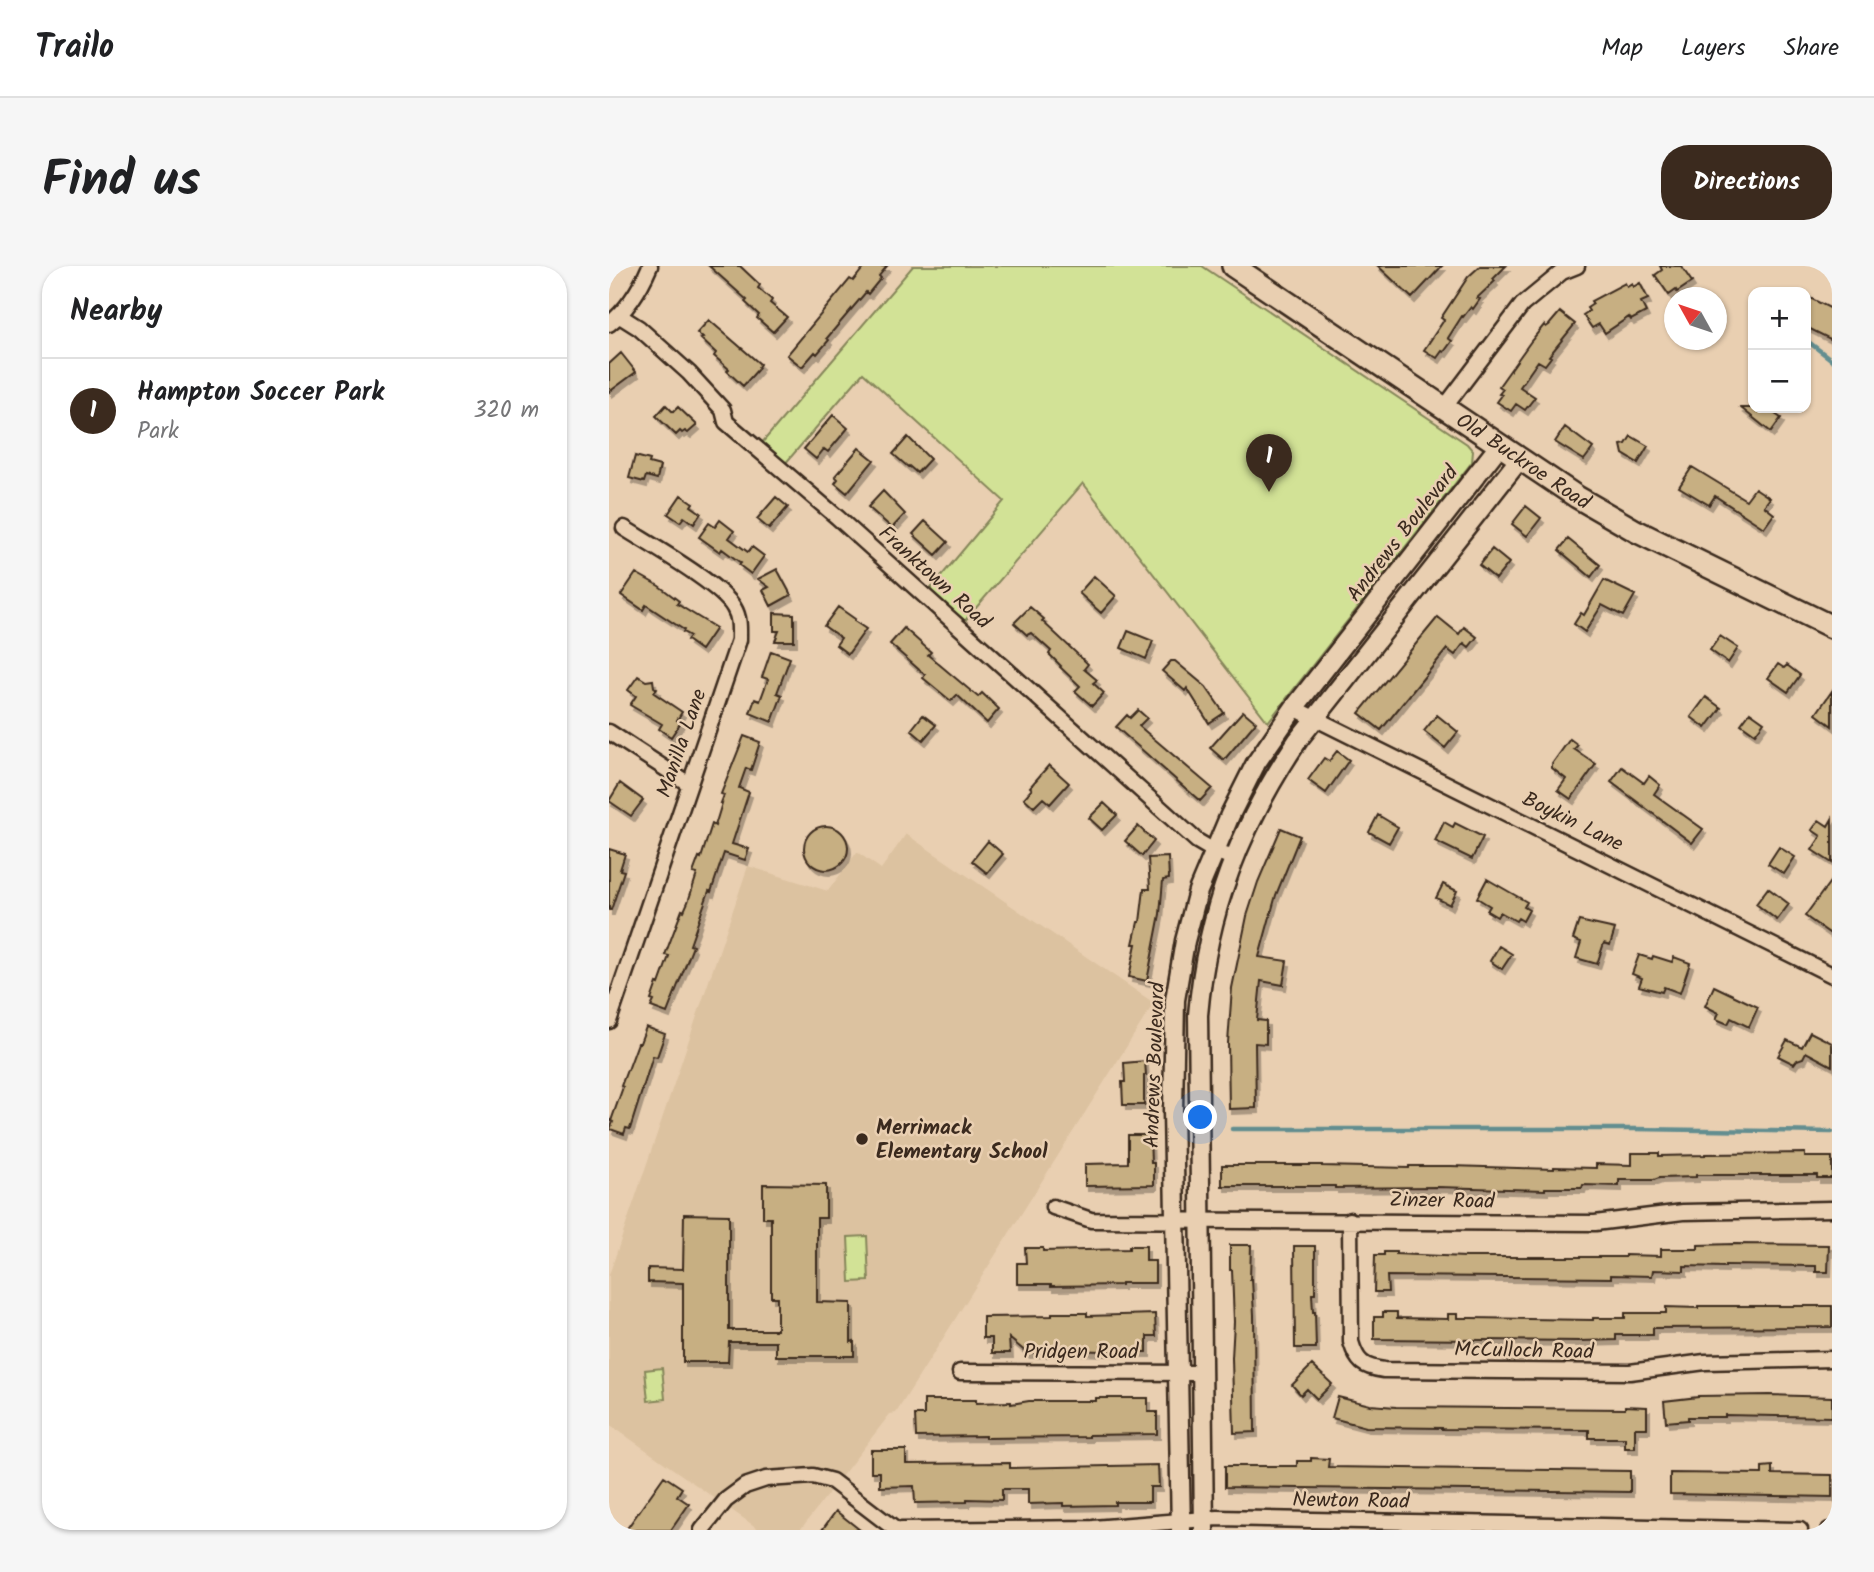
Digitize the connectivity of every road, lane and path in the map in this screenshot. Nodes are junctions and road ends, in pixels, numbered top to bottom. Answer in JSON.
{"nodes":[{"id":1,"x":650,"y":266,"type":"edge"},
{"id":2,"x":1233,"y":266,"type":"edge"},
{"id":3,"x":1577,"y":266,"type":"edge"},
{"id":4,"x":614,"y":320,"type":"edge"},
{"id":5,"x":1444,"y":408,"type":"junction"},
{"id":6,"x":1499,"y":446,"type":"junction"},
{"id":7,"x":1519,"y":460,"type":"junction"},
{"id":8,"x":624,"y":527,"type":"dead end"},
{"id":9,"x":1832,"y":627,"type":"edge"},
{"id":10,"x":1294,"y":708,"type":"junction"},
{"id":11,"x":1314,"y":719,"type":"junction"},
{"id":12,"x":609,"y":732,"type":"edge"},
{"id":13,"x":689,"y":784,"type":"junction"},
{"id":14,"x":1214,"y":851,"type":"junction"},
{"id":15,"x":1233,"y":858,"type":"junction"},
{"id":16,"x":1832,"y":975,"type":"edge"},
{"id":17,"x":609,"y":1021,"type":"edge"},
{"id":18,"x":1053,"y":1207,"type":"dead end"},
{"id":19,"x":1832,"y":1209,"type":"edge"},
{"id":20,"x":1175,"y":1220,"type":"junction"},
{"id":21,"x":1200,"y":1220,"type":"junction"},
{"id":22,"x":1350,"y":1220,"type":"junction"},
{"id":23,"x":1832,"y":1359,"type":"edge"},
{"id":24,"x":960,"y":1372,"type":"dead end"},
{"id":25,"x":1178,"y":1373,"type":"junction"},
{"id":26,"x":1202,"y":1373,"type":"junction"},
{"id":27,"x":1204,"y":1525,"type":"edge"},
{"id":28,"x":1181,"y":1526,"type":"edge"},
{"id":29,"x":1354,"y":1526,"type":"edge"},
{"id":30,"x":1504,"y":1527,"type":"edge"},
{"id":31,"x":1093,"y":1529,"type":"edge"},
{"id":32,"x":1657,"y":1529,"type":"edge"},
{"id":33,"x":702,"y":1530,"type":"edge"},
{"id":34,"x":899,"y":1530,"type":"edge"},
{"id":35,"x":1800,"y":1530,"type":"edge"}],
"edges":[{"from":1,"to":4,"type":"street"},
{"from":2,"to":5,"type":"main road","name":"Old Buckroe Road"},
{"from":3,"to":5,"type":"street"},
{"from":4,"to":14,"type":"street","name":"Franktown Road"},
{"from":5,"to":6,"type":"main road","name":"Old Buckroe Road"},
{"from":6,"to":7,"type":"main road","name":"Old Buckroe Road"},
{"from":6,"to":10,"type":"street","name":"Andrews Boulevard"},
{"from":7,"to":9,"type":"main road","name":"Old Buckroe Road"},
{"from":7,"to":11,"type":"street","name":"Andrews Boulevard"},
{"from":8,"to":13,"type":"street","name":"Manilla Lane"},
{"from":10,"to":11,"type":"street","name":"Boykin Lane"},
{"from":10,"to":14,"type":"street","name":"Andrews Boulevard"},
{"from":11,"to":15,"type":"street","name":"Andrews Boulevard"},
{"from":11,"to":16,"type":"street","name":"Boykin Lane"},
{"from":12,"to":13,"type":"street"},
{"from":13,"to":17,"type":"street","name":"Manilla Lane"},
{"from":14,"to":15,"type":"street","name":"Franktown Road"},
{"from":14,"to":20,"type":"street","name":"Andrews Boulevard"},
{"from":15,"to":21,"type":"street","name":"Andrews Boulevard"},
{"from":18,"to":20,"type":"street","name":"Zinzer Road"},
{"from":19,"to":22,"type":"street","name":"Zinzer Road"},
{"from":20,"to":21,"type":"street","name":"Zinzer Road"},
{"from":20,"to":25,"type":"street","name":"Andrews Boulevard"},
{"from":21,"to":22,"type":"street","name":"Zinzer Road"},
{"from":21,"to":26,"type":"street","name":"Andrews Boulevard"},
{"from":22,"to":23,"type":"street","name":"McCulloch Road"},
{"from":24,"to":25,"type":"street","name":"Pridgen Road"},
{"from":25,"to":26,"type":"street","name":"Pridgen Road"},
{"from":25,"to":28,"type":"street","name":"Andrews Boulevard"},
{"from":26,"to":27,"type":"street","name":"Andrews Boulevard"},
{"from":27,"to":28,"type":"street","name":"Newton Road"},
{"from":27,"to":29,"type":"street","name":"Newton Road"},
{"from":28,"to":31,"type":"street","name":"Newton Road"},
{"from":29,"to":30,"type":"street","name":"Newton Road"},
{"from":30,"to":32,"type":"street","name":"Newton Road"},
{"from":31,"to":34,"type":"street","name":"Newton Road"},
{"from":32,"to":35,"type":"street","name":"Newton Road"},
{"from":33,"to":34,"type":"street"}]}
